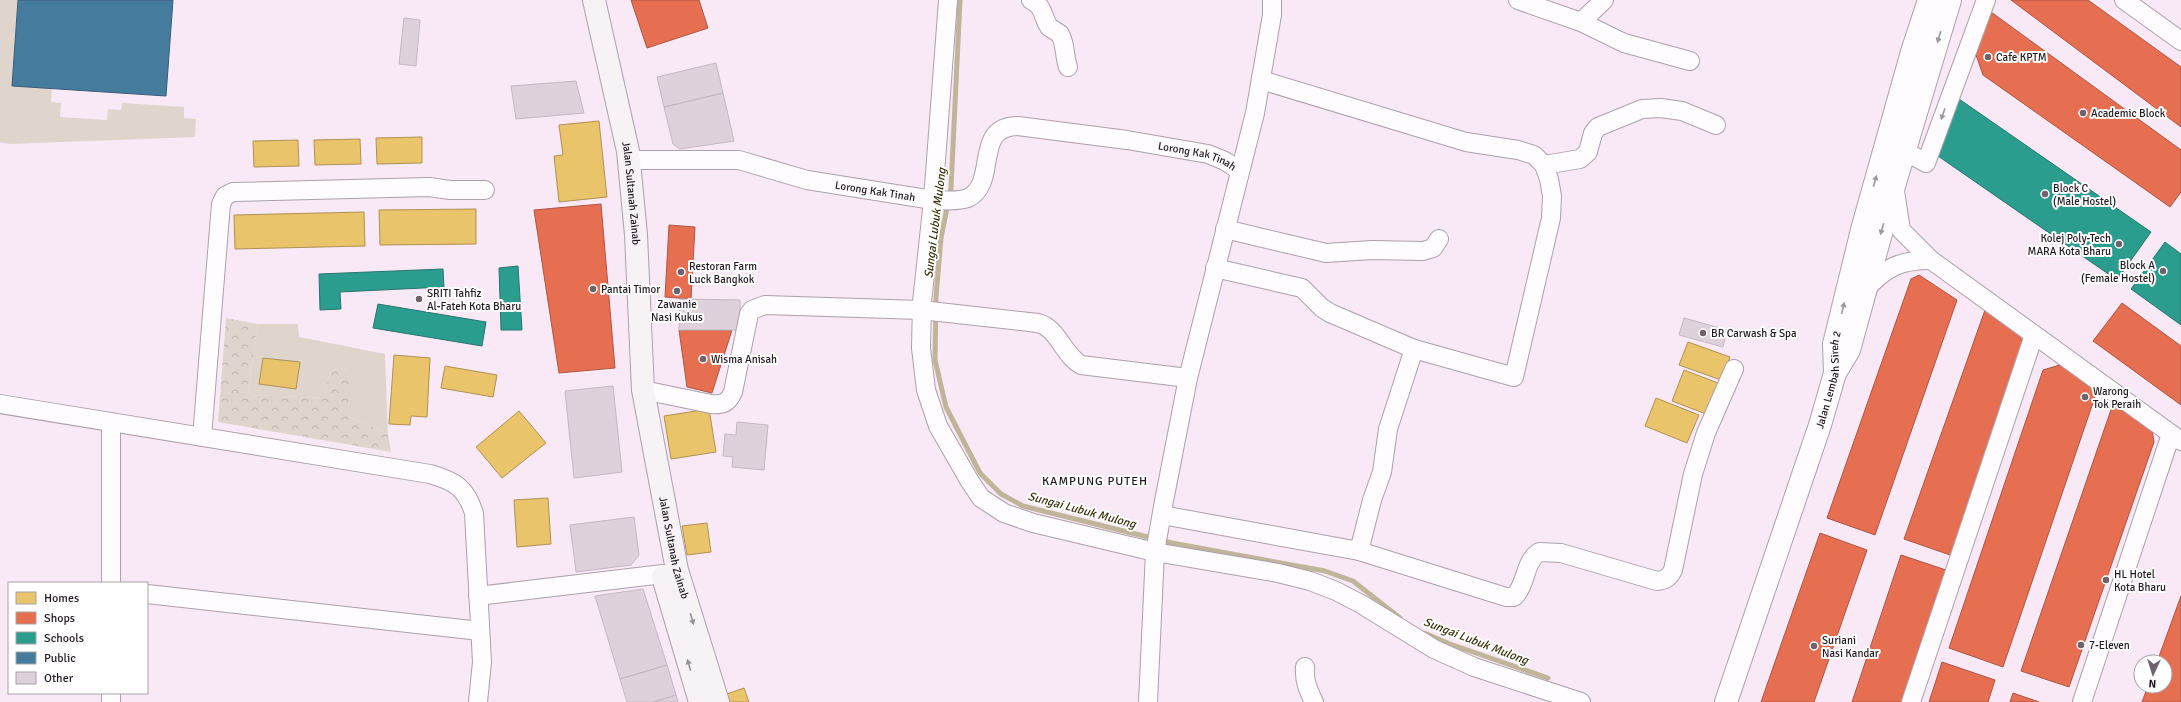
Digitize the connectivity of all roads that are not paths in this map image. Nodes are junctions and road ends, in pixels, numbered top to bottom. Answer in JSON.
{"nodes":[{"id":1,"x":594,"y":0,"type":"edge"},
{"id":2,"x":948,"y":0,"type":"edge"},
{"id":3,"x":1031,"y":0,"type":"edge"},
{"id":4,"x":1272,"y":0,"type":"edge"},
{"id":5,"x":1604,"y":0,"type":"edge"},
{"id":6,"x":1929,"y":0,"type":"edge"},
{"id":7,"x":1950,"y":0,"type":"edge"},
{"id":8,"x":1978,"y":0,"type":"edge"},
{"id":9,"x":1986,"y":0,"type":"edge"},
{"id":10,"x":2124,"y":0,"type":"edge"},
{"id":11,"x":1526,"y":1,"type":"edge"},
{"id":12,"x":1582,"y":22,"type":"junction"},
{"id":13,"x":1977,"y":22,"type":"junction"},
{"id":14,"x":2181,"y":41,"type":"edge"},
{"id":15,"x":1690,"y":61,"type":"dead end"},
{"id":16,"x":1068,"y":68,"type":"dead end"},
{"id":17,"x":1261,"y":80,"type":"junction"},
{"id":18,"x":1716,"y":125,"type":"dead end"},
{"id":19,"x":1905,"y":151,"type":"junction"},
{"id":20,"x":629,"y":160,"type":"junction"},
{"id":21,"x":1544,"y":165,"type":"junction"},
{"id":22,"x":1240,"y":171,"type":"junction"},
{"id":23,"x":1894,"y":186,"type":"junction"},
{"id":24,"x":485,"y":190,"type":"dead end"},
{"id":25,"x":934,"y":200,"type":"junction"},
{"id":26,"x":1225,"y":229,"type":"junction"},
{"id":27,"x":1439,"y":239,"type":"dead end"},
{"id":28,"x":1931,"y":260,"type":"junction"},
{"id":29,"x":1215,"y":268,"type":"junction"},
{"id":30,"x":1865,"y":290,"type":"junction"},
{"id":31,"x":921,"y":310,"type":"junction"},
{"id":32,"x":2034,"y":335,"type":"junction"},
{"id":33,"x":1414,"y":349,"type":"junction"},
{"id":34,"x":1734,"y":369,"type":"dead end"},
{"id":35,"x":1835,"y":374,"type":"junction"},
{"id":36,"x":1188,"y":378,"type":"junction"},
{"id":37,"x":643,"y":390,"type":"junction"},
{"id":38,"x":0,"y":404,"type":"edge"},
{"id":39,"x":111,"y":422,"type":"junction"},
{"id":40,"x":202,"y":437,"type":"junction"},
{"id":41,"x":2176,"y":438,"type":"edge"},
{"id":42,"x":1162,"y":515,"type":"junction"},
{"id":43,"x":1156,"y":549,"type":"junction"},
{"id":44,"x":1359,"y":552,"type":"junction"},
{"id":45,"x":663,"y":574,"type":"junction"},
{"id":46,"x":111,"y":582,"type":"edge"},
{"id":47,"x":148,"y":594,"type":"edge"},
{"id":48,"x":478,"y":596,"type":"junction"},
{"id":49,"x":480,"y":631,"type":"junction"},
{"id":50,"x":1305,"y":667,"type":"dead end"},
{"id":51,"x":478,"y":702,"type":"edge"},
{"id":52,"x":700,"y":702,"type":"edge"},
{"id":53,"x":718,"y":702,"type":"edge"},
{"id":54,"x":1148,"y":702,"type":"edge"},
{"id":55,"x":1314,"y":702,"type":"edge"},
{"id":56,"x":1582,"y":702,"type":"edge"},
{"id":57,"x":1726,"y":702,"type":"edge"},
{"id":58,"x":1911,"y":702,"type":"edge"},
{"id":59,"x":2082,"y":702,"type":"edge"}],
"edges":[{"from":1,"to":20,"type":"main road","name":"Jalan Sultanah Zainab"},
{"from":2,"to":25,"type":"street"},
{"from":3,"to":16,"type":"street"},
{"from":4,"to":17,"type":"street"},
{"from":5,"to":12,"type":"street"},
{"from":35,"to":6,"type":"street","name":"Jalan Lembah Sireh 2","one_way":true},
{"from":7,"to":19,"type":"street","one_way":true},
{"from":8,"to":13,"type":"street"},
{"from":9,"to":13,"type":"street"},
{"from":10,"to":14,"type":"street"},
{"from":11,"to":12,"type":"street"},
{"from":12,"to":15,"type":"street"},
{"from":13,"to":19,"type":"street","one_way":true},
{"from":17,"to":21,"type":"street"},
{"from":17,"to":22,"type":"street"},
{"from":18,"to":21,"type":"street"},
{"from":19,"to":23,"type":"street"},
{"from":20,"to":25,"type":"street","name":"Lorong Kak Tinah"},
{"from":20,"to":37,"type":"main road","name":"Jalan Sultanah Zainab"},
{"from":21,"to":33,"type":"street"},
{"from":22,"to":25,"type":"street","name":"Lorong Kak Tinah"},
{"from":22,"to":26,"type":"street"},
{"from":23,"to":28,"type":"street"},
{"from":23,"to":30,"type":"street","one_way":true},
{"from":24,"to":40,"type":"street"},
{"from":25,"to":31,"type":"street"},
{"from":26,"to":27,"type":"street"},
{"from":26,"to":29,"type":"street"},
{"from":28,"to":30,"type":"street"},
{"from":28,"to":32,"type":"street"},
{"from":29,"to":33,"type":"street"},
{"from":29,"to":36,"type":"street"},
{"from":30,"to":35,"type":"street"},
{"from":31,"to":36,"type":"street"},
{"from":31,"to":37,"type":"street"},
{"from":31,"to":43,"type":"street"},
{"from":32,"to":41,"type":"street"},
{"from":32,"to":58,"type":"street"},
{"from":33,"to":44,"type":"street"},
{"from":34,"to":44,"type":"street"},
{"from":35,"to":57,"type":"street","name":"Jalan Lembah Sireh 2"},
{"from":36,"to":42,"type":"street"},
{"from":37,"to":45,"type":"main road","name":"Jalan Sultanah Zainab"},
{"from":37,"to":53,"type":"main road","name":"Jalan Sultanah Zainab","one_way":true},
{"from":38,"to":39,"type":"street"},
{"from":39,"to":40,"type":"street"},
{"from":39,"to":46,"type":"street"},
{"from":40,"to":48,"type":"street"},
{"from":41,"to":59,"type":"street"},
{"from":42,"to":43,"type":"street"},
{"from":42,"to":44,"type":"street"},
{"from":43,"to":54,"type":"street"},
{"from":43,"to":56,"type":"street"},
{"from":45,"to":48,"type":"street"},
{"from":52,"to":45,"type":"main road","name":"Jalan Sultanah Zainab","one_way":true},
{"from":47,"to":49,"type":"street"},
{"from":48,"to":49,"type":"street"},
{"from":49,"to":51,"type":"street"},
{"from":50,"to":55,"type":"street"}]}
